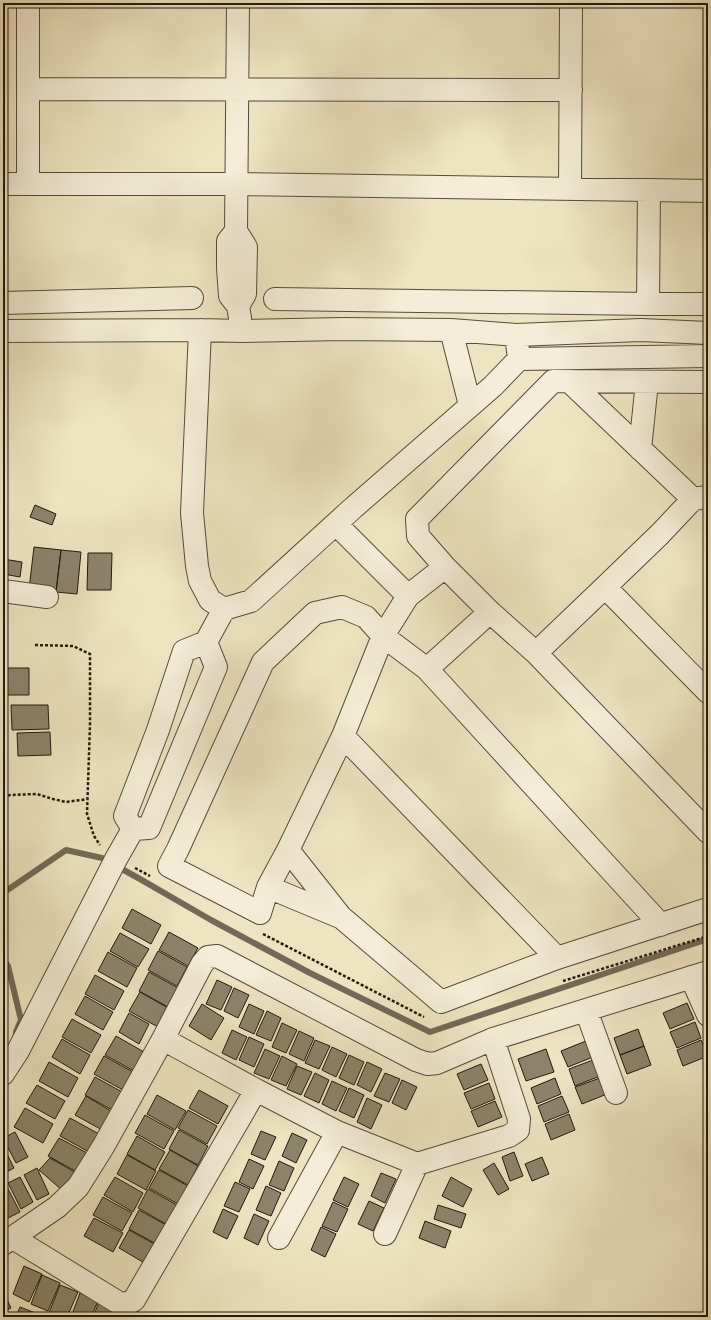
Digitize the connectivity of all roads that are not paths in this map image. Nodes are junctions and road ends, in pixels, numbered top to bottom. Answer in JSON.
{"nodes":[{"id":1,"x":28,"y":3,"type":"edge"},
{"id":2,"x":238,"y":3,"type":"edge"},
{"id":3,"x":571,"y":3,"type":"edge"},
{"id":4,"x":28,"y":89,"type":"junction"},
{"id":5,"x":237,"y":90,"type":"junction"},
{"id":6,"x":571,"y":90,"type":"junction"},
{"id":7,"x":28,"y":183,"type":"junction"},
{"id":8,"x":3,"y":184,"type":"edge"},
{"id":9,"x":236,"y":184,"type":"junction"},
{"id":10,"x":570,"y":189,"type":"junction"},
{"id":11,"x":649,"y":190,"type":"junction"},
{"id":12,"x":708,"y":191,"type":"edge"},
{"id":13,"x":192,"y":298,"type":"dead end"},
{"id":14,"x":274,"y":299,"type":"dead end"},
{"id":15,"x":3,"y":303,"type":"edge"},
{"id":16,"x":648,"y":304,"type":"junction"},
{"id":17,"x":708,"y":304,"type":"edge"},
{"id":18,"x":200,"y":330,"type":"junction"},
{"id":19,"x":451,"y":330,"type":"junction"},
{"id":20,"x":3,"y":331,"type":"edge"},
{"id":21,"x":241,"y":331,"type":"junction"},
{"id":22,"x":708,"y":333,"type":"edge"},
{"id":23,"x":516,"y":335,"type":"junction"},
{"id":24,"x":708,"y":356,"type":"edge"},
{"id":25,"x":518,"y":359,"type":"junction"},
{"id":26,"x":569,"y":381,"type":"junction"},
{"id":27,"x":647,"y":382,"type":"junction"},
{"id":28,"x":708,"y":382,"type":"edge"},
{"id":29,"x":470,"y":405,"type":"junction"},
{"id":30,"x":640,"y":449,"type":"junction"},
{"id":31,"x":700,"y":498,"type":"edge"},
{"id":32,"x":336,"y":524,"type":"junction"},
{"id":33,"x":445,"y":567,"type":"junction"},
{"id":34,"x":605,"y":587,"type":"junction"},
{"id":35,"x":3,"y":590,"type":"edge"},
{"id":36,"x":408,"y":596,"type":"junction"},
{"id":37,"x":47,"y":597,"type":"dead end"},
{"id":38,"x":224,"y":609,"type":"junction"},
{"id":39,"x":490,"y":612,"type":"junction"},
{"id":40,"x":383,"y":636,"type":"junction"},
{"id":41,"x":206,"y":642,"type":"junction"},
{"id":42,"x":536,"y":653,"type":"junction"},
{"id":43,"x":428,"y":669,"type":"junction"},
{"id":44,"x":708,"y":692,"type":"edge"},
{"id":45,"x":343,"y":736,"type":"junction"},
{"id":46,"x":708,"y":832,"type":"edge"},
{"id":47,"x":128,"y":837,"type":"junction"},
{"id":48,"x":288,"y":850,"type":"junction"},
{"id":49,"x":268,"y":887,"type":"junction"},
{"id":50,"x":708,"y":909,"type":"edge"},
{"id":51,"x":341,"y":917,"type":"junction"},
{"id":52,"x":661,"y":925,"type":"junction"},
{"id":53,"x":557,"y":958,"type":"junction"},
{"id":54,"x":700,"y":975,"type":"edge"},
{"id":55,"x":586,"y":1010,"type":"junction"},
{"id":56,"x":708,"y":1015,"type":"edge"},
{"id":57,"x":163,"y":1039,"type":"junction"},
{"id":58,"x":493,"y":1039,"type":"junction"},
{"id":59,"x":3,"y":1074,"type":"edge"},
{"id":60,"x":256,"y":1090,"type":"junction"},
{"id":61,"x":616,"y":1093,"type":"dead end"},
{"id":62,"x":336,"y":1132,"type":"junction"},
{"id":63,"x":417,"y":1164,"type":"junction"},
{"id":64,"x":385,"y":1234,"type":"dead end"},
{"id":65,"x":279,"y":1238,"type":"dead end"},
{"id":66,"x":8,"y":1241,"type":"edge"}],
"edges":[{"from":1,"to":4,"type":"street"},
{"from":2,"to":5,"type":"street"},
{"from":3,"to":6,"type":"street"},
{"from":4,"to":5,"type":"street"},
{"from":4,"to":7,"type":"street"},
{"from":5,"to":6,"type":"street"},
{"from":5,"to":9,"type":"street"},
{"from":6,"to":10,"type":"street"},
{"from":7,"to":8,"type":"street"},
{"from":7,"to":9,"type":"street"},
{"from":9,"to":10,"type":"street"},
{"from":9,"to":21,"type":"street"},
{"from":10,"to":11,"type":"street"},
{"from":11,"to":12,"type":"street"},
{"from":11,"to":16,"type":"street"},
{"from":13,"to":15,"type":"street"},
{"from":14,"to":16,"type":"street"},
{"from":16,"to":17,"type":"street"},
{"from":18,"to":20,"type":"street"},
{"from":18,"to":21,"type":"street"},
{"from":18,"to":38,"type":"street"},
{"from":19,"to":21,"type":"street"},
{"from":19,"to":23,"type":"street"},
{"from":19,"to":29,"type":"street"},
{"from":22,"to":23,"type":"street"},
{"from":23,"to":25,"type":"street"},
{"from":24,"to":25,"type":"street"},
{"from":25,"to":29,"type":"street"},
{"from":26,"to":27,"type":"street"},
{"from":26,"to":30,"type":"street"},
{"from":26,"to":33,"type":"street"},
{"from":27,"to":28,"type":"street"},
{"from":27,"to":30,"type":"street"},
{"from":29,"to":32,"type":"street"},
{"from":30,"to":31,"type":"street"},
{"from":31,"to":34,"type":"street"},
{"from":32,"to":36,"type":"street"},
{"from":32,"to":38,"type":"street"},
{"from":33,"to":36,"type":"street"},
{"from":33,"to":39,"type":"street"},
{"from":34,"to":42,"type":"street"},
{"from":34,"to":44,"type":"street"},
{"from":35,"to":37,"type":"street"},
{"from":36,"to":40,"type":"street"},
{"from":38,"to":41,"type":"street"},
{"from":39,"to":42,"type":"street"},
{"from":39,"to":43,"type":"street"},
{"from":40,"to":43,"type":"street"},
{"from":40,"to":45,"type":"street"},
{"from":40,"to":49,"type":"street"},
{"from":41,"to":47,"type":"street"},
{"from":41,"to":47,"type":"street"},
{"from":42,"to":46,"type":"street"},
{"from":43,"to":52,"type":"street"},
{"from":45,"to":48,"type":"street"},
{"from":45,"to":53,"type":"street"},
{"from":47,"to":59,"type":"street"},
{"from":48,"to":49,"type":"street"},
{"from":48,"to":51,"type":"street"},
{"from":49,"to":51,"type":"street"},
{"from":50,"to":52,"type":"street"},
{"from":51,"to":53,"type":"street"},
{"from":52,"to":53,"type":"street"},
{"from":54,"to":55,"type":"street"},
{"from":54,"to":56,"type":"street"},
{"from":55,"to":58,"type":"street"},
{"from":55,"to":61,"type":"street"},
{"from":57,"to":58,"type":"street"},
{"from":57,"to":60,"type":"street"},
{"from":57,"to":66,"type":"street"},
{"from":58,"to":63,"type":"street"},
{"from":60,"to":62,"type":"street"},
{"from":60,"to":66,"type":"street"},
{"from":62,"to":63,"type":"street"},
{"from":62,"to":65,"type":"street"},
{"from":63,"to":64,"type":"street"}]}
